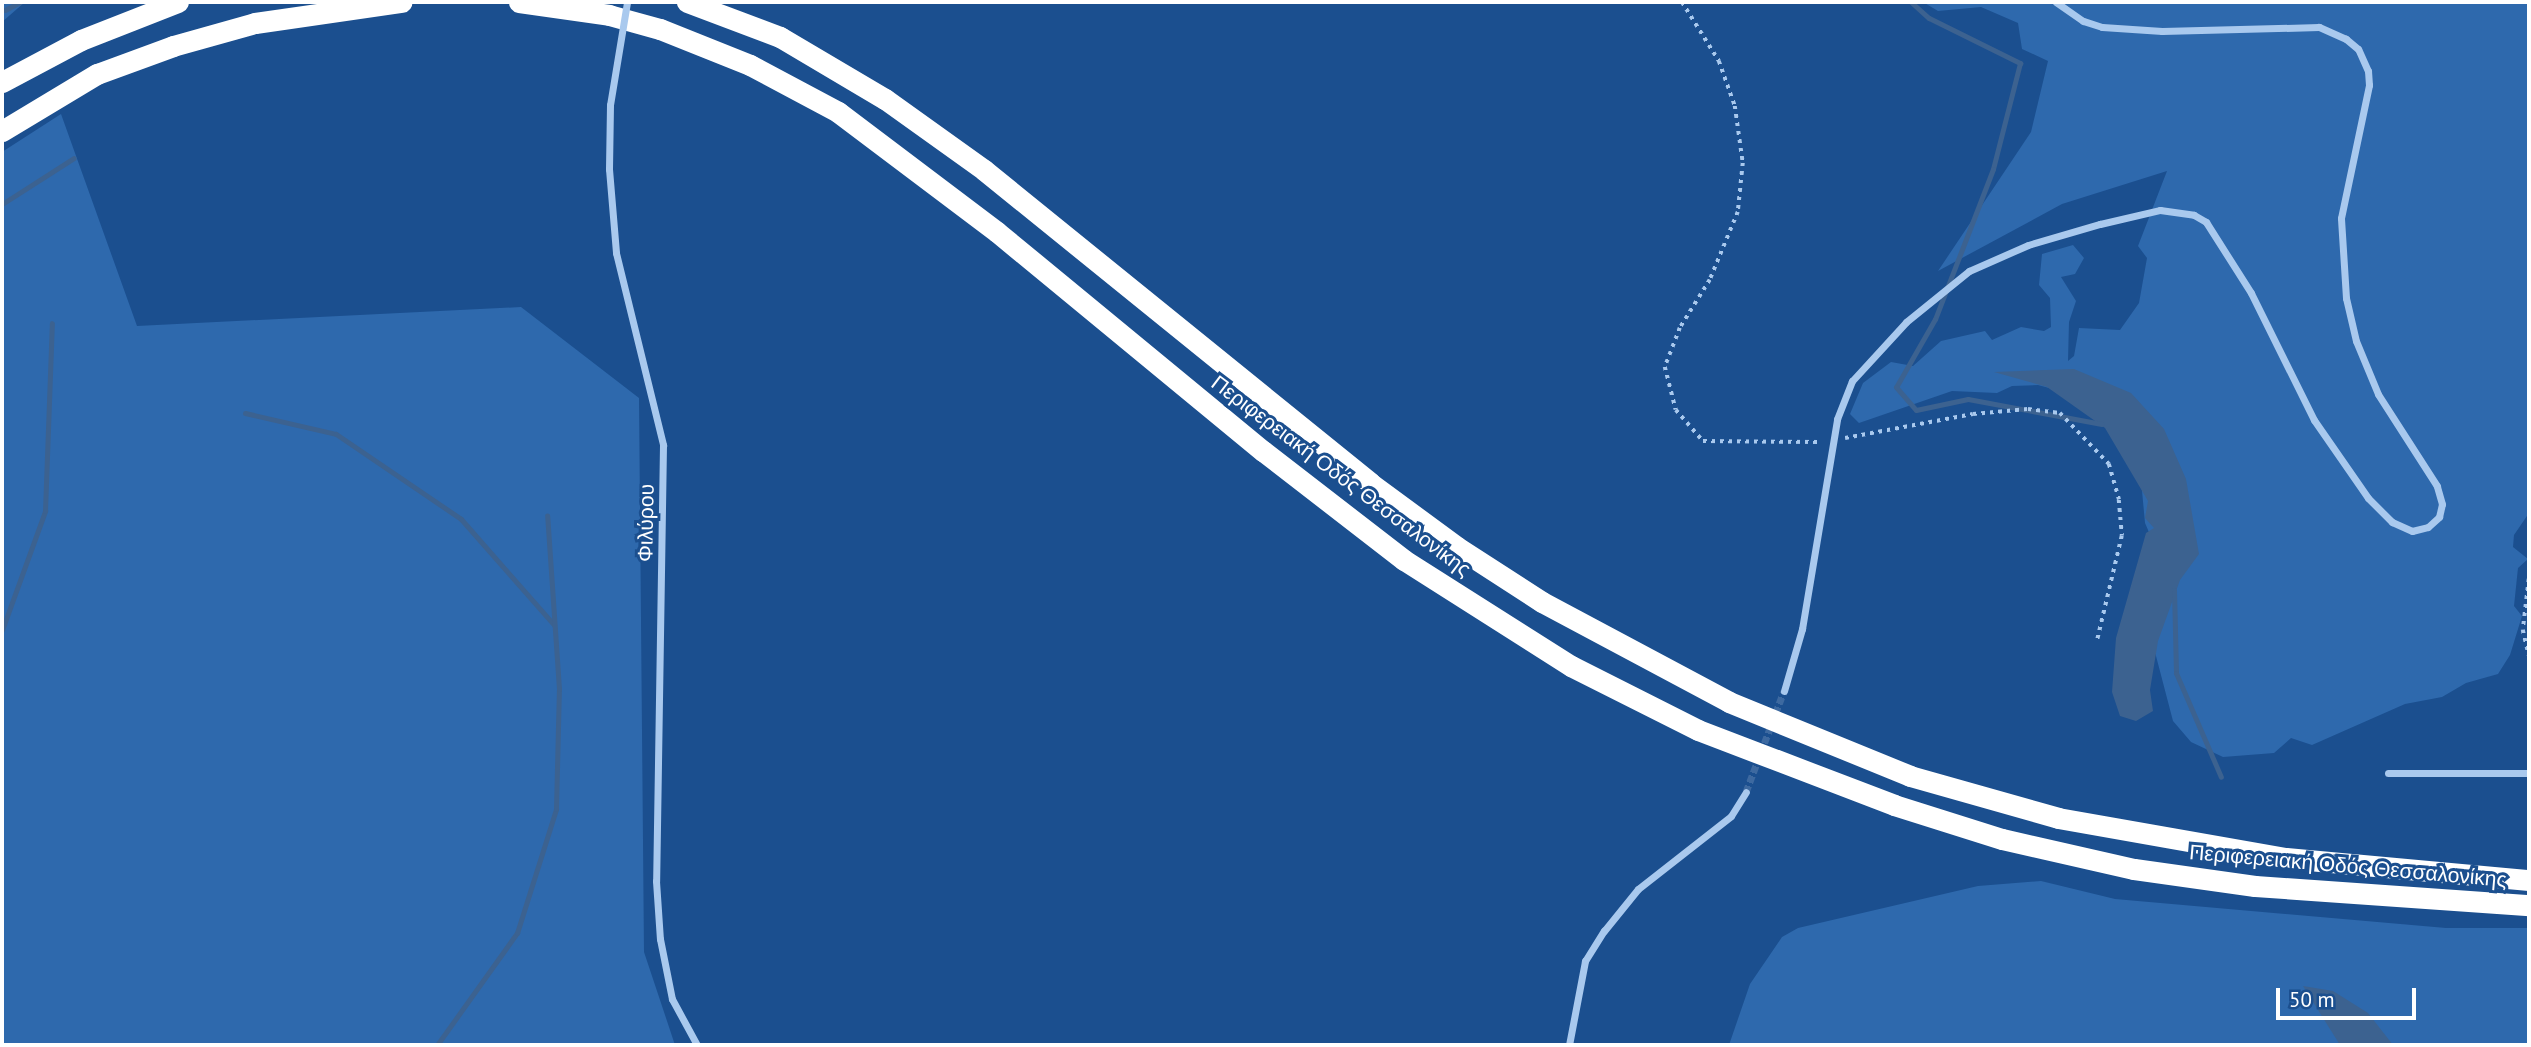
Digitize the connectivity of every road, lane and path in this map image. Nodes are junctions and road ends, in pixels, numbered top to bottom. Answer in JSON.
{"nodes":[{"id":1,"x":178,"y":2,"type":"edge"},
{"id":2,"x":401,"y":2,"type":"edge"},
{"id":3,"x":519,"y":2,"type":"edge"},
{"id":4,"x":627,"y":2,"type":"edge"},
{"id":5,"x":687,"y":2,"type":"edge"},
{"id":6,"x":1682,"y":2,"type":"edge"},
{"id":7,"x":2056,"y":2,"type":"edge"},
{"id":8,"x":2,"y":82,"type":"edge"},
{"id":9,"x":2,"y":131,"type":"edge"},
{"id":10,"x":1835,"y":440,"type":"junction"},
{"id":11,"x":2529,"y":579,"type":"edge"},
{"id":12,"x":2098,"y":642,"type":"dead end"},
{"id":13,"x":2529,"y":655,"type":"edge"},
{"id":14,"x":1784,"y":691,"type":"tunnel mouth"},
{"id":15,"x":2388,"y":773,"type":"dead end"},
{"id":16,"x":2529,"y":773,"type":"edge"},
{"id":17,"x":1746,"y":792,"type":"tunnel mouth"},
{"id":18,"x":2529,"y":880,"type":"edge"},
{"id":19,"x":2529,"y":905,"type":"edge"},
{"id":20,"x":696,"y":1045,"type":"edge"},
{"id":21,"x":1569,"y":1045,"type":"edge"}],
"edges":[{"from":1,"to":8,"type":"highway"},
{"from":2,"to":9,"type":"highway"},
{"from":3,"to":19,"type":"highway","name":"Περιφερειακή Οδός Θεσσαλονίκης"},
{"from":4,"to":20,"type":"street","name":"Φιλύρου","bridge":true},
{"from":5,"to":18,"type":"highway","name":"Περιφερειακή Οδός Θεσσαλονίκης"},
{"from":6,"to":10,"type":"path"},
{"from":7,"to":10,"type":"street"},
{"from":10,"to":12,"type":"path"},
{"from":10,"to":14,"type":"street"},
{"from":11,"to":13,"type":"path"},
{"from":15,"to":16,"type":"street"},
{"from":17,"to":21,"type":"street"}]}
